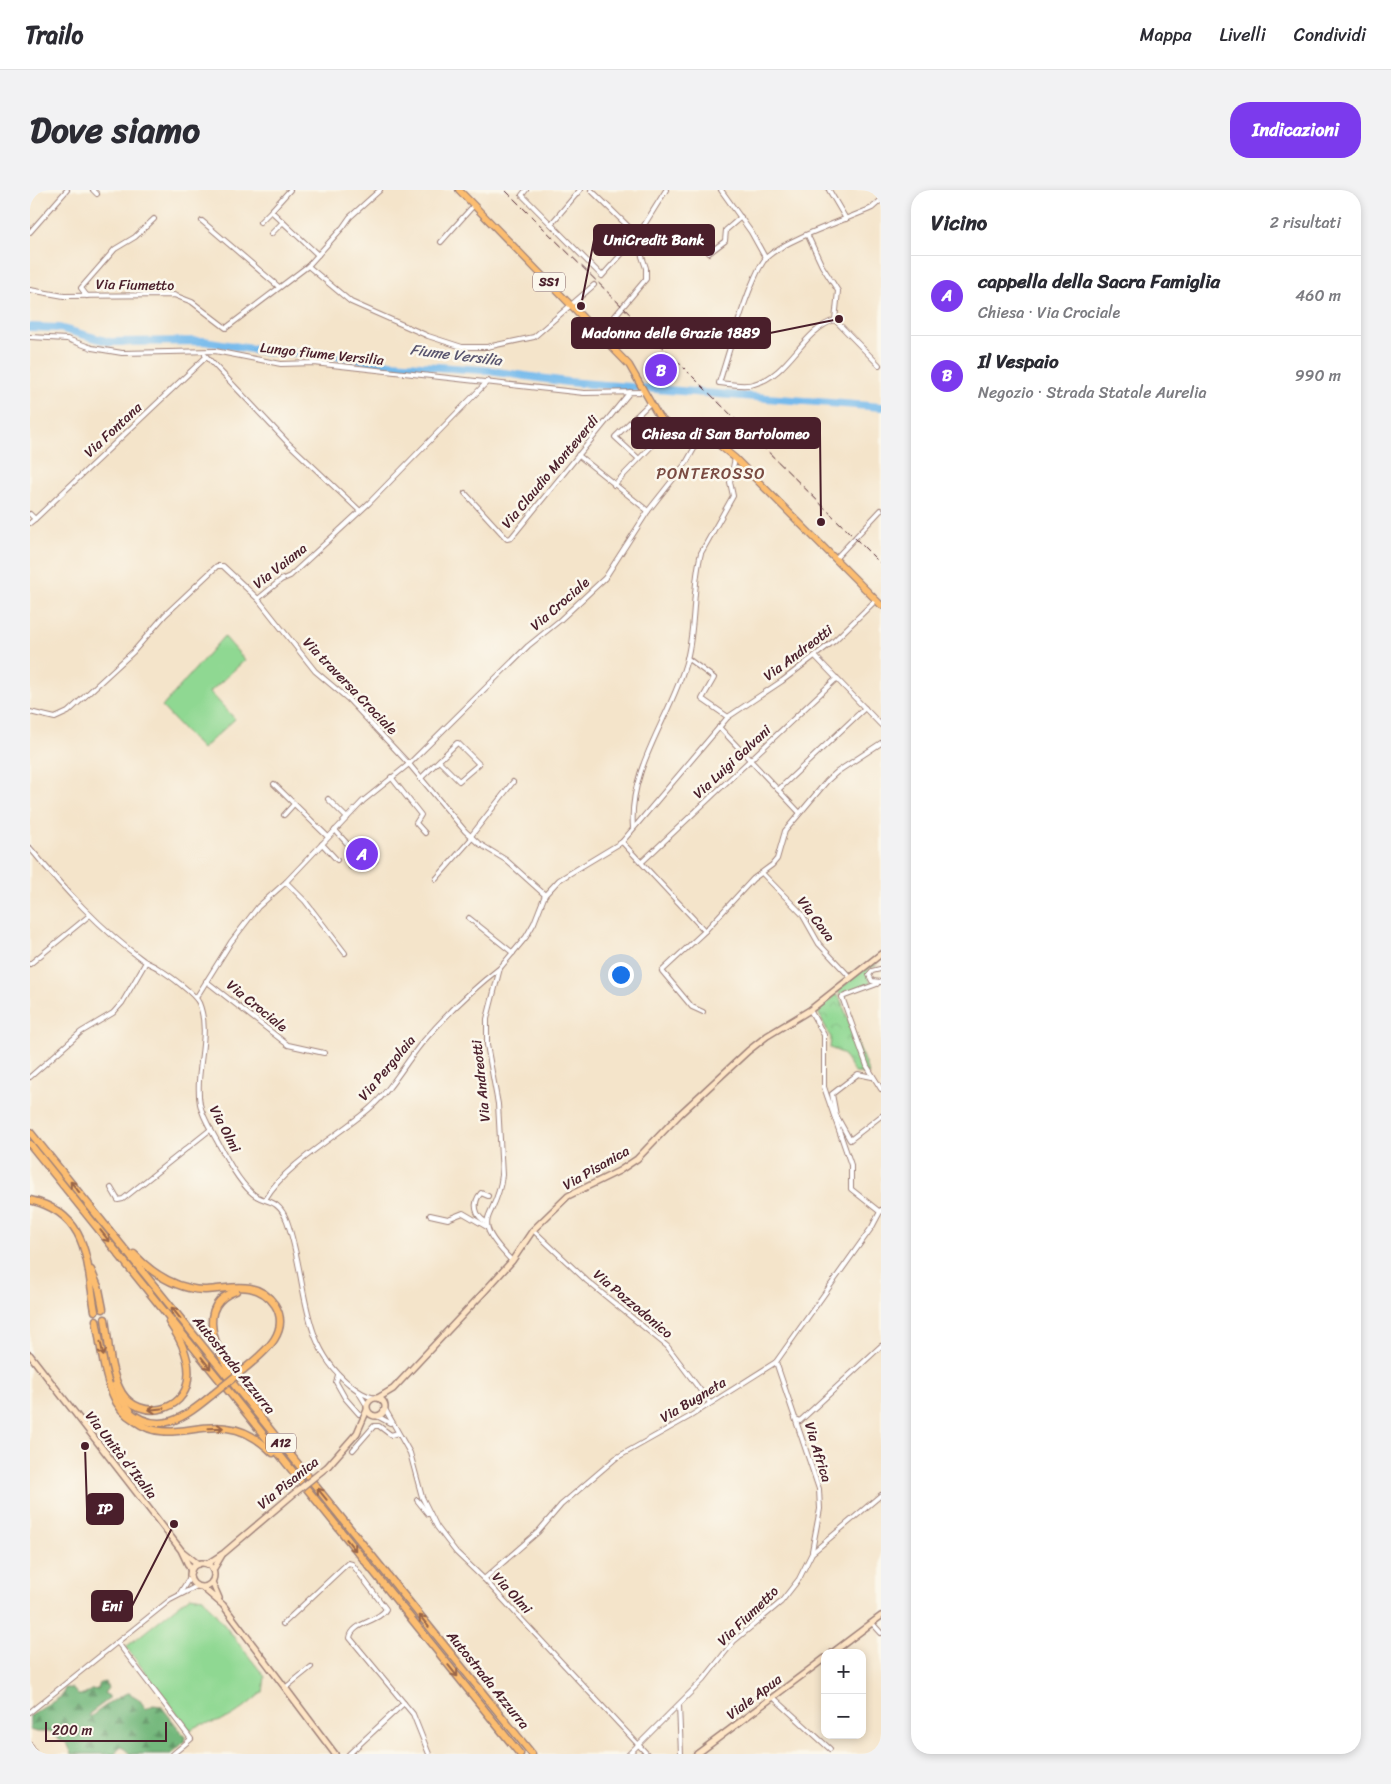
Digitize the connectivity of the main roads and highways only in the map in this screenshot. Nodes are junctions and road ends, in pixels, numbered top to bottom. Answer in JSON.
{"nodes":[{"id":1,"x":459,"y":190,"type":"edge"},
{"id":2,"x":881,"y":605,"type":"edge"},
{"id":3,"x":30,"y":1132,"type":"edge"},
{"id":4,"x":30,"y":1144,"type":"edge"},
{"id":5,"x":30,"y":1200,"type":"edge"},
{"id":6,"x":106,"y":1226,"type":"junction"},
{"id":7,"x":88,"y":1262,"type":"junction"},
{"id":8,"x":145,"y":1285,"type":"junction"},
{"id":9,"x":103,"y":1310,"type":"dead end"},
{"id":10,"x":95,"y":1311,"type":"dead end"},
{"id":11,"x":105,"y":1319,"type":"dead end"},
{"id":12,"x":96,"y":1320,"type":"dead end"},
{"id":13,"x":242,"y":1369,"type":"junction"},
{"id":14,"x":111,"y":1377,"type":"junction"},
{"id":15,"x":244,"y":1398,"type":"junction"},
{"id":16,"x":289,"y":1468,"type":"junction"},
{"id":17,"x":520,"y":1754,"type":"edge"},
{"id":18,"x":532,"y":1754,"type":"edge"}],
"edges":[{"from":1,"to":2,"type":"main road","number":"SS1"},
{"from":6,"to":3,"type":"highway","name":"Autostrada Azzurra","number":"A12","one_way":true},
{"from":4,"to":8,"type":"highway","name":"Autostrada Azzurra","number":"A12","one_way":true},
{"from":5,"to":7,"type":"highway"},
{"from":6,"to":13,"type":"highway"},
{"from":15,"to":6,"type":"highway","name":"Autostrada Azzurra","number":"A12","one_way":true},
{"from":7,"to":9,"type":"highway"},
{"from":7,"to":10,"type":"highway"},
{"from":8,"to":14,"type":"highway","one_way":true},
{"from":8,"to":16,"type":"highway","name":"Autostrada Azzurra","number":"A12","one_way":true},
{"from":11,"to":14,"type":"highway"},
{"from":12,"to":14,"type":"highway","one_way":true},
{"from":13,"to":14,"type":"highway","bridge":true},
{"from":13,"to":15,"type":"highway"},
{"from":14,"to":16,"type":"highway","one_way":true},
{"from":18,"to":15,"type":"highway","name":"Autostrada Azzurra","number":"A12","one_way":true},
{"from":16,"to":17,"type":"highway","name":"Autostrada Azzurra","number":"A12","one_way":true}]}
